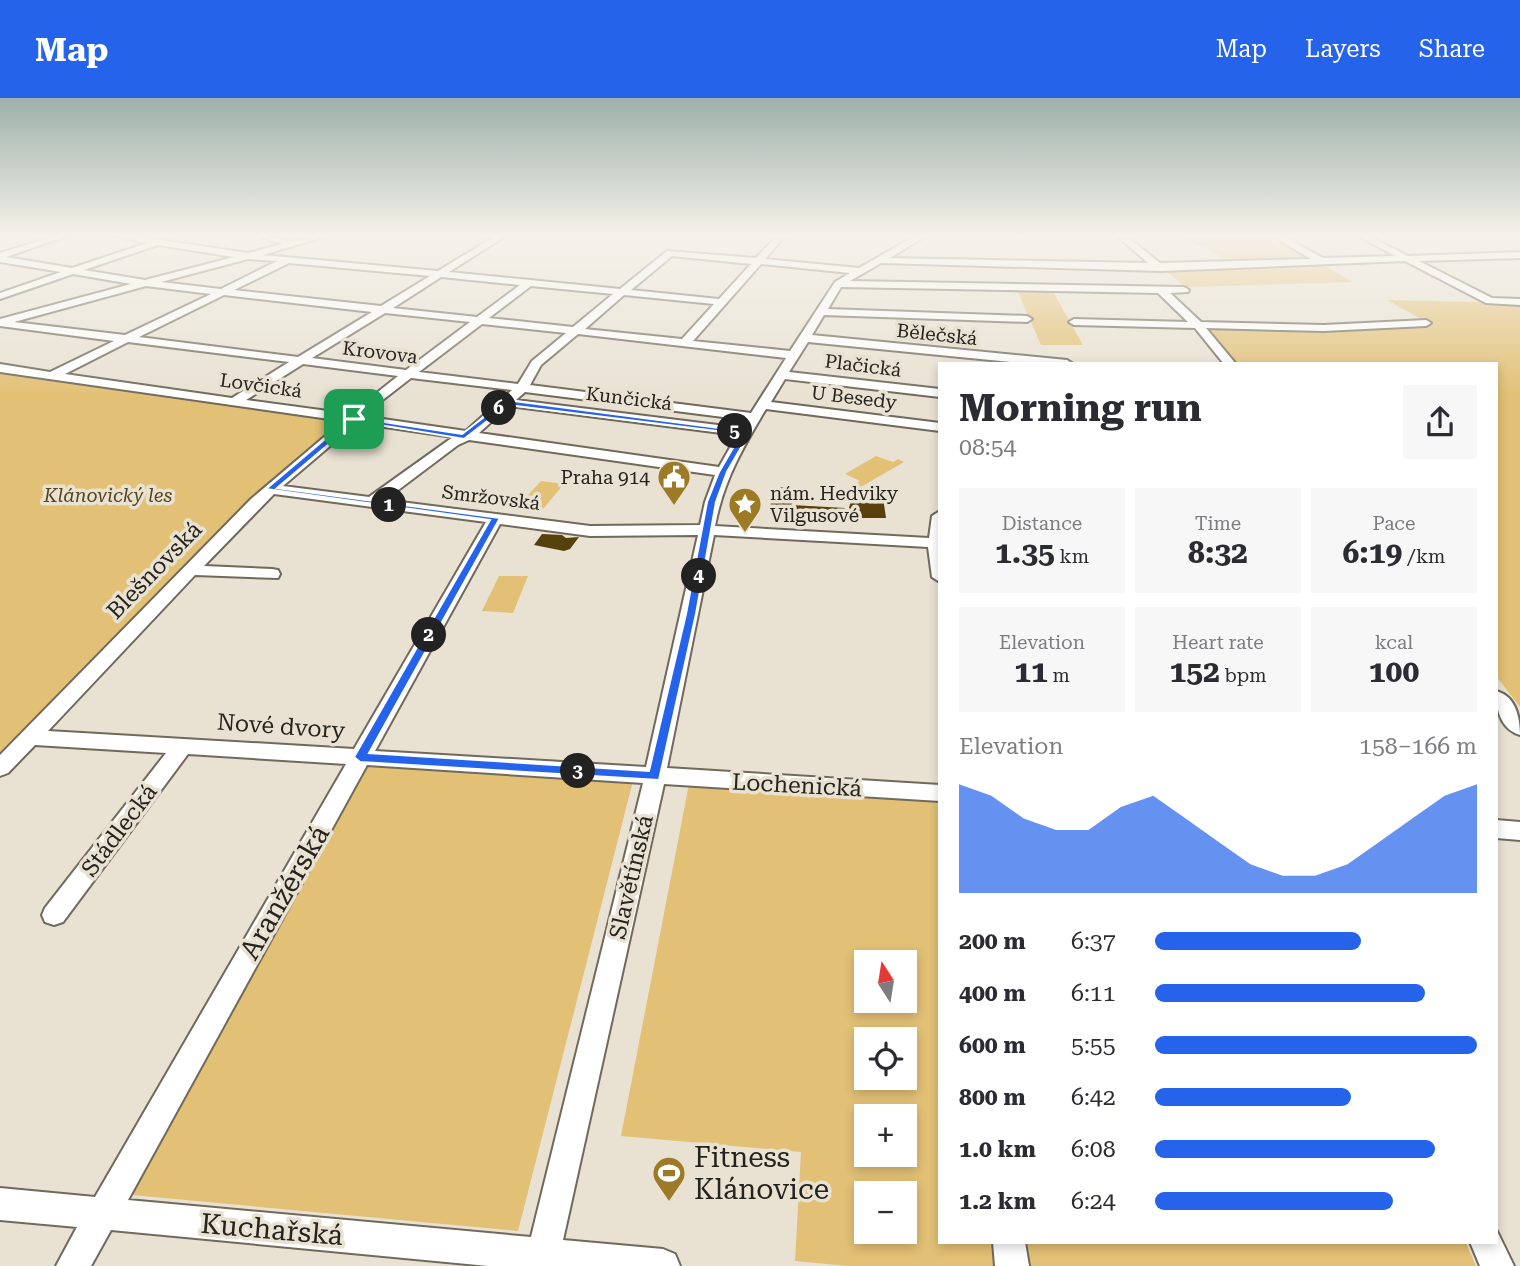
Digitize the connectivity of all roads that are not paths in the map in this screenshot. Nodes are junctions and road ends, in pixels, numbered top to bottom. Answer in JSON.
{"nodes":[{"id":1,"x":17,"y":290,"type":"edge"},
{"id":2,"x":119,"y":290,"type":"edge"},
{"id":3,"x":209,"y":290,"type":"edge"},
{"id":4,"x":227,"y":290,"type":"edge"},
{"id":5,"x":414,"y":290,"type":"edge"},
{"id":6,"x":520,"y":290,"type":"edge"},
{"id":7,"x":601,"y":290,"type":"edge"},
{"id":8,"x":627,"y":290,"type":"edge"},
{"id":9,"x":734,"y":290,"type":"edge"},
{"id":10,"x":835,"y":290,"type":"edge"},
{"id":11,"x":1129,"y":290,"type":"edge"},
{"id":12,"x":1161,"y":290,"type":"junction"},
{"id":13,"x":1183,"y":290,"type":"edge"},
{"id":14,"x":1468,"y":290,"type":"edge"},
{"id":15,"x":224,"y":291,"type":"junction"},
{"id":16,"x":624,"y":292,"type":"junction"},
{"id":17,"x":0,"y":296,"type":"edge"},
{"id":18,"x":723,"y":302,"type":"junction"},
{"id":19,"x":1520,"y":302,"type":"edge"},
{"id":20,"x":382,"y":309,"type":"junction"},
{"id":21,"x":0,"y":311,"type":"edge"},
{"id":22,"x":821,"y":312,"type":"junction"},
{"id":23,"x":14,"y":318,"type":"junction"},
{"id":24,"x":1027,"y":318,"type":"dead end"},
{"id":25,"x":478,"y":320,"type":"junction"},
{"id":26,"x":1074,"y":322,"type":"dead end"},
{"id":27,"x":0,"y":323,"type":"edge"},
{"id":28,"x":1426,"y":323,"type":"dead end"},
{"id":29,"x":1197,"y":324,"type":"junction"},
{"id":30,"x":575,"y":331,"type":"junction"},
{"id":31,"x":804,"y":338,"type":"junction"},
{"id":32,"x":127,"y":339,"type":"junction"},
{"id":33,"x":685,"y":343,"type":"junction"},
{"id":34,"x":793,"y":355,"type":"junction"},
{"id":35,"x":300,"y":361,"type":"junction"},
{"id":36,"x":1047,"y":362,"type":"edge"},
{"id":37,"x":1228,"y":362,"type":"edge"},
{"id":38,"x":0,"y":368,"type":"edge"},
{"id":39,"x":407,"y":374,"type":"junction"},
{"id":40,"x":781,"y":375,"type":"junction"},
{"id":41,"x":51,"y":376,"type":"junction"},
{"id":42,"x":522,"y":388,"type":"junction"},
{"id":43,"x":938,"y":393,"type":"edge"},
{"id":44,"x":235,"y":401,"type":"junction"},
{"id":45,"x":506,"y":402,"type":"junction"},
{"id":46,"x":759,"y":411,"type":"junction"},
{"id":47,"x":354,"y":419,"type":"junction"},
{"id":48,"x":938,"y":427,"type":"edge"},
{"id":49,"x":746,"y":432,"type":"junction"},
{"id":50,"x":464,"y":437,"type":"junction"},
{"id":51,"x":723,"y":472,"type":"junction"},
{"id":52,"x":270,"y":489,"type":"junction"},
{"id":53,"x":370,"y":503,"type":"junction"},
{"id":54,"x":496,"y":518,"type":"junction"},
{"id":55,"x":707,"y":530,"type":"junction"},
{"id":56,"x":938,"y":543,"type":"edge"},
{"id":57,"x":191,"y":570,"type":"junction"},
{"id":58,"x":272,"y":574,"type":"dead end"},
{"id":59,"x":1498,"y":700,"type":"edge"},
{"id":60,"x":1520,"y":728,"type":"edge"},
{"id":61,"x":30,"y":737,"type":"junction"},
{"id":62,"x":183,"y":746,"type":"junction"},
{"id":63,"x":360,"y":757,"type":"junction"},
{"id":64,"x":0,"y":768,"type":"edge"},
{"id":65,"x":655,"y":776,"type":"junction"},
{"id":66,"x":938,"y":793,"type":"edge"},
{"id":67,"x":1498,"y":829,"type":"edge"},
{"id":68,"x":1520,"y":831,"type":"edge"},
{"id":69,"x":54,"y":915,"type":"dead end"},
{"id":70,"x":0,"y":1204,"type":"edge"},
{"id":71,"x":102,"y":1214,"type":"junction"},
{"id":72,"x":1009,"y":1244,"type":"edge"},
{"id":73,"x":1487,"y":1244,"type":"edge"},
{"id":74,"x":542,"y":1261,"type":"edge"},
{"id":75,"x":73,"y":1266,"type":"edge"},
{"id":76,"x":663,"y":1266,"type":"edge"},
{"id":77,"x":1012,"y":1266,"type":"edge"},
{"id":78,"x":1497,"y":1266,"type":"edge"}],
"edges":[{"from":1,"to":17,"type":"street"},
{"from":2,"to":23,"type":"street"},
{"from":3,"to":15,"type":"street"},
{"from":4,"to":15,"type":"street"},
{"from":5,"to":20,"type":"street"},
{"from":6,"to":25,"type":"street","name":"Blešnovská"},
{"from":7,"to":16,"type":"street"},
{"from":8,"to":16,"type":"street"},
{"from":9,"to":18,"type":"street"},
{"from":10,"to":22,"type":"street","name":"Slavětínská"},
{"from":11,"to":12,"type":"street"},
{"from":12,"to":13,"type":"street"},
{"from":12,"to":29,"type":"street"},
{"from":14,"to":19,"type":"street"},
{"from":15,"to":20,"type":"street"},
{"from":15,"to":32,"type":"street"},
{"from":16,"to":18,"type":"street"},
{"from":16,"to":30,"type":"street"},
{"from":18,"to":33,"type":"street"},
{"from":20,"to":25,"type":"street"},
{"from":20,"to":35,"type":"street"},
{"from":21,"to":23,"type":"street"},
{"from":22,"to":24,"type":"street"},
{"from":22,"to":31,"type":"street","name":"Slavětínská"},
{"from":23,"to":27,"type":"street"},
{"from":25,"to":30,"type":"street"},
{"from":25,"to":39,"type":"street","name":"Blešnovská"},
{"from":26,"to":29,"type":"street"},
{"from":27,"to":32,"type":"street","name":"Krovova"},
{"from":28,"to":29,"type":"street"},
{"from":29,"to":37,"type":"street"},
{"from":30,"to":33,"type":"street"},
{"from":30,"to":42,"type":"street"},
{"from":31,"to":34,"type":"street","name":"Slavětínská"},
{"from":31,"to":36,"type":"street","name":"Bělečská"},
{"from":32,"to":35,"type":"street","name":"Krovova"},
{"from":32,"to":41,"type":"street"},
{"from":33,"to":34,"type":"street"},
{"from":34,"to":40,"type":"street","name":"Slavětínská"},
{"from":35,"to":39,"type":"street","name":"Krovova"},
{"from":35,"to":44,"type":"street"},
{"from":38,"to":41,"type":"street","name":"Lovčická"},
{"from":39,"to":42,"type":"street","name":"Krovova"},
{"from":39,"to":47,"type":"street","name":"Blešnovská"},
{"from":40,"to":43,"type":"street","name":"Plačická"},
{"from":40,"to":46,"type":"street","name":"Slavětínská"},
{"from":41,"to":44,"type":"street","name":"Lovčická"},
{"from":42,"to":45,"type":"street"},
{"from":42,"to":46,"type":"street","name":"Krovova"},
{"from":44,"to":47,"type":"street","name":"Lovčická"},
{"from":45,"to":49,"type":"street","name":"Kunčická"},
{"from":45,"to":50,"type":"street"},
{"from":46,"to":48,"type":"street","name":"U Besedy"},
{"from":46,"to":49,"type":"street","name":"Slavětínská"},
{"from":47,"to":50,"type":"street","name":"Lovčická"},
{"from":47,"to":52,"type":"street","name":"Blešnovská"},
{"from":49,"to":51,"type":"street","name":"Slavětínská"},
{"from":50,"to":51,"type":"street","name":"Lovčická"},
{"from":50,"to":53,"type":"street"},
{"from":51,"to":55,"type":"street","name":"Slavětínská"},
{"from":52,"to":53,"type":"street","name":"Smržovská"},
{"from":52,"to":57,"type":"street","name":"Blešnovská"},
{"from":53,"to":54,"type":"street","name":"Smržovská"},
{"from":54,"to":55,"type":"street","name":"Smržovská"},
{"from":54,"to":63,"type":"street","name":"Aranžérská"},
{"from":55,"to":56,"type":"street","name":"Smržovská"},
{"from":55,"to":65,"type":"street","name":"Slavětínská"},
{"from":57,"to":58,"type":"street"},
{"from":57,"to":61,"type":"street","name":"Blešnovská"},
{"from":59,"to":60,"type":"street"},
{"from":61,"to":62,"type":"street","name":"Nové dvory"},
{"from":61,"to":64,"type":"street","name":"Blešnovská"},
{"from":62,"to":63,"type":"street","name":"Nové dvory"},
{"from":62,"to":69,"type":"street","name":"Stádlecká"},
{"from":63,"to":65,"type":"street","name":"Nové dvory"},
{"from":63,"to":71,"type":"street","name":"Aranžérská"},
{"from":65,"to":66,"type":"street","name":"Lochenická"},
{"from":65,"to":74,"type":"street","name":"Slavětínská"},
{"from":67,"to":68,"type":"street"},
{"from":70,"to":71,"type":"street","name":"Kuchařská"},
{"from":71,"to":74,"type":"street","name":"Kuchařská"},
{"from":71,"to":75,"type":"street","name":"Aranžérská"},
{"from":72,"to":77,"type":"street"},
{"from":73,"to":78,"type":"street"},
{"from":74,"to":76,"type":"street","name":"Kuchařská"}]}
